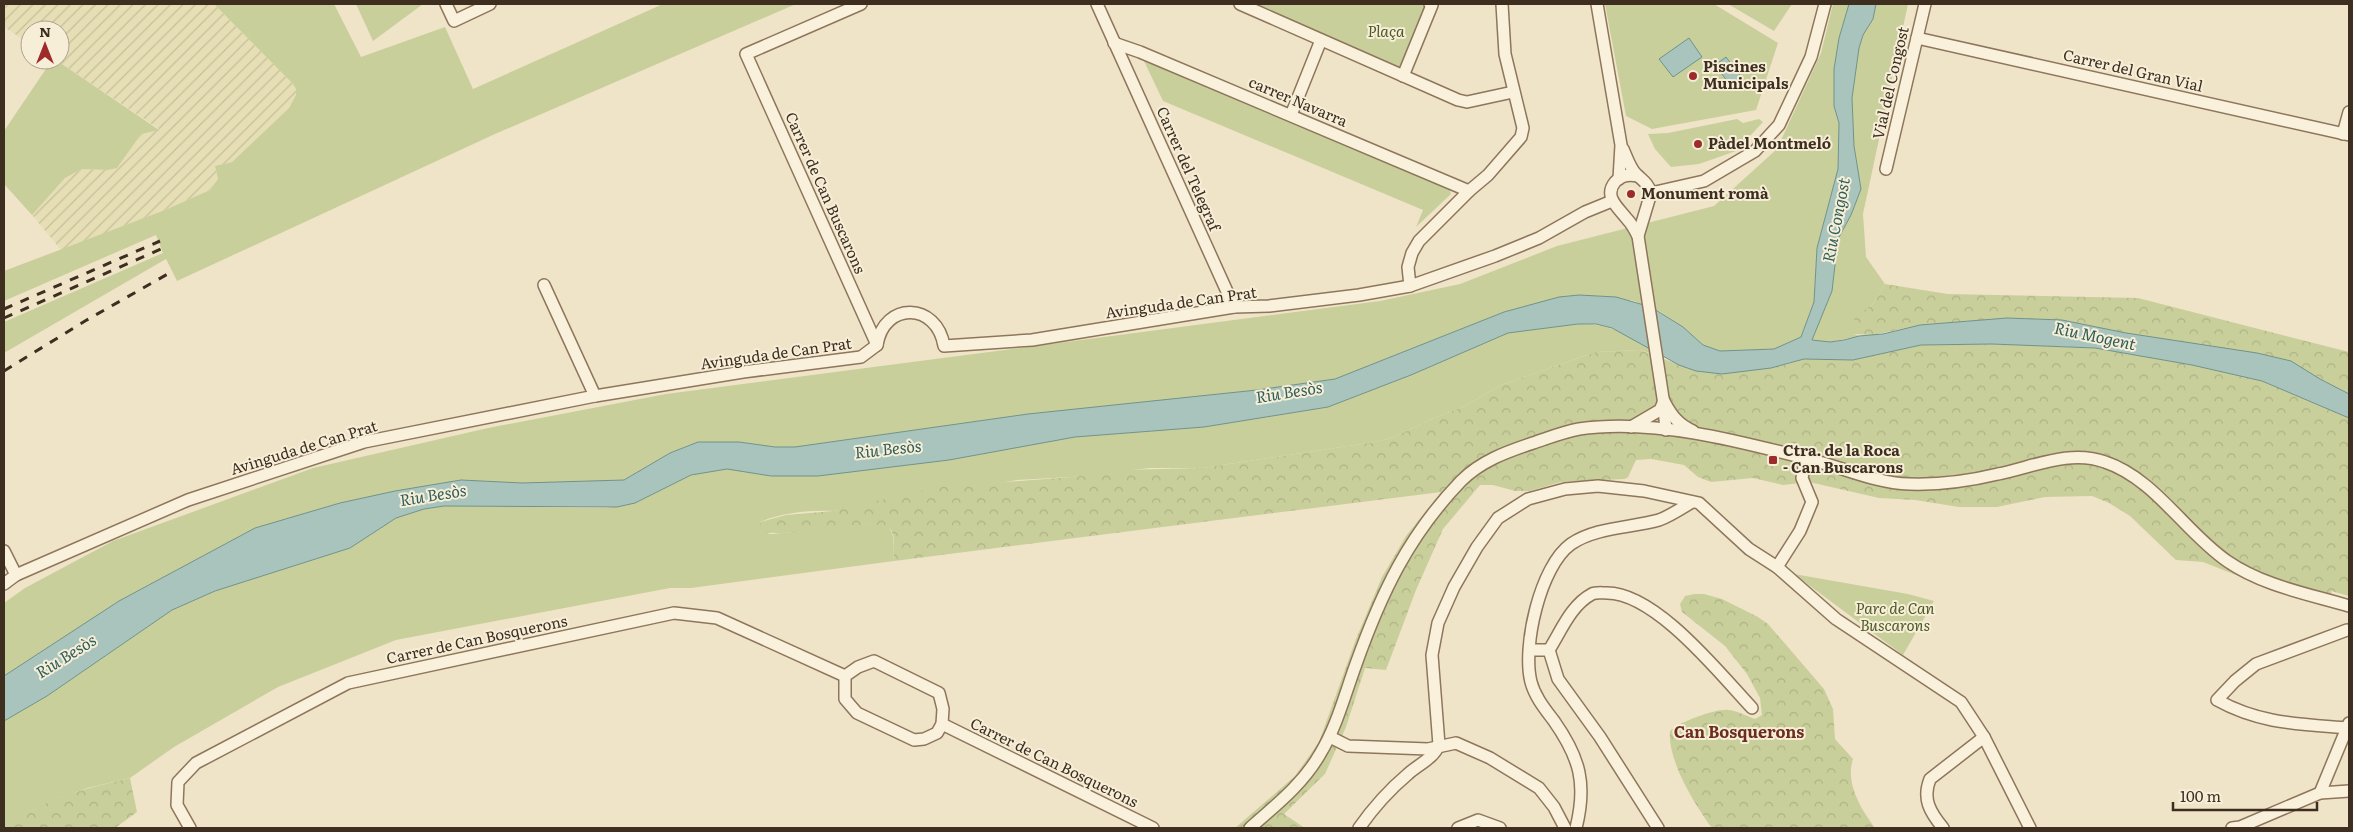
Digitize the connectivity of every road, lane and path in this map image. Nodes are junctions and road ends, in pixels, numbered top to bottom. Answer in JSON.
{"nodes":[{"id":1,"x":446,"y":4,"type":"edge"},
{"id":2,"x":490,"y":4,"type":"edge"},
{"id":3,"x":861,"y":4,"type":"edge"},
{"id":4,"x":1097,"y":4,"type":"edge"},
{"id":5,"x":1240,"y":4,"type":"edge"},
{"id":6,"x":1431,"y":4,"type":"edge"},
{"id":7,"x":1502,"y":4,"type":"edge"},
{"id":8,"x":1597,"y":4,"type":"edge"},
{"id":9,"x":1825,"y":4,"type":"edge"},
{"id":10,"x":1925,"y":4,"type":"edge"},
{"id":11,"x":1917,"y":38,"type":"junction"},
{"id":12,"x":1321,"y":40,"type":"junction"},
{"id":13,"x":1114,"y":43,"type":"junction"},
{"id":14,"x":1403,"y":76,"type":"junction"},
{"id":15,"x":1513,"y":92,"type":"junction"},
{"id":16,"x":2349,"y":112,"type":"edge"},
{"id":17,"x":1291,"y":115,"type":"junction"},
{"id":18,"x":2346,"y":135,"type":"edge"},
{"id":19,"x":1621,"y":145,"type":"junction"},
{"id":20,"x":1886,"y":169,"type":"dead end"},
{"id":21,"x":1638,"y":176,"type":"junction"},
{"id":22,"x":1618,"y":179,"type":"junction"},
{"id":23,"x":1469,"y":191,"type":"junction"},
{"id":24,"x":1651,"y":193,"type":"junction"},
{"id":25,"x":1612,"y":201,"type":"junction"},
{"id":26,"x":1647,"y":206,"type":"junction"},
{"id":27,"x":1622,"y":212,"type":"junction"},
{"id":28,"x":1638,"y":236,"type":"junction"},
{"id":29,"x":544,"y":285,"type":"dead end"},
{"id":30,"x":1410,"y":286,"type":"junction"},
{"id":31,"x":1234,"y":307,"type":"junction"},
{"id":32,"x":877,"y":345,"type":"junction"},
{"id":33,"x":595,"y":396,"type":"junction"},
{"id":34,"x":1663,"y":397,"type":"junction"},
{"id":35,"x":1631,"y":428,"type":"junction"},
{"id":36,"x":1666,"y":430,"type":"junction"},
{"id":37,"x":1702,"y":435,"type":"junction"},
{"id":38,"x":1806,"y":458,"type":"junction"},
{"id":39,"x":1692,"y":502,"type":"junction"},
{"id":40,"x":4,"y":551,"type":"edge"},
{"id":41,"x":1777,"y":567,"type":"junction"},
{"id":42,"x":16,"y":575,"type":"junction"},
{"id":43,"x":4,"y":584,"type":"edge"},
{"id":44,"x":2349,"y":606,"type":"edge"},
{"id":45,"x":2348,"y":631,"type":"edge"},
{"id":46,"x":1530,"y":650,"type":"junction"},
{"id":47,"x":1549,"y":650,"type":"junction"},
{"id":48,"x":844,"y":676,"type":"junction"},
{"id":49,"x":1752,"y":708,"type":"dead end"},
{"id":50,"x":942,"y":724,"type":"junction"},
{"id":51,"x":2348,"y":726,"type":"edge"},
{"id":52,"x":1330,"y":737,"type":"junction"},
{"id":53,"x":1984,"y":737,"type":"junction"},
{"id":54,"x":1439,"y":745,"type":"junction"},
{"id":55,"x":2349,"y":791,"type":"edge"},
{"id":56,"x":2320,"y":793,"type":"junction"},
{"id":57,"x":189,"y":828,"type":"edge"},
{"id":58,"x":1153,"y":828,"type":"edge"},
{"id":59,"x":1250,"y":828,"type":"edge"},
{"id":60,"x":1359,"y":828,"type":"edge"},
{"id":61,"x":1458,"y":828,"type":"edge"},
{"id":62,"x":1500,"y":828,"type":"edge"},
{"id":63,"x":1565,"y":828,"type":"edge"},
{"id":64,"x":1576,"y":828,"type":"edge"},
{"id":65,"x":1658,"y":828,"type":"edge"},
{"id":66,"x":1943,"y":828,"type":"edge"},
{"id":67,"x":2030,"y":828,"type":"edge"},
{"id":68,"x":2232,"y":828,"type":"edge"}],
"edges":[{"from":1,"to":2,"type":"street"},
{"from":3,"to":32,"type":"street","name":"Carrer de Can Buscarons"},
{"from":4,"to":13,"type":"street","name":"Carrer del Telegraf"},
{"from":5,"to":12,"type":"street"},
{"from":6,"to":14,"type":"street"},
{"from":7,"to":15,"type":"street"},
{"from":8,"to":19,"type":"street"},
{"from":9,"to":24,"type":"street"},
{"from":10,"to":11,"type":"street","name":"Vial del Congost"},
{"from":11,"to":18,"type":"street","name":"Carrer del Gran Vial"},
{"from":11,"to":20,"type":"street","name":"Vial del Congost"},
{"from":12,"to":14,"type":"street"},
{"from":12,"to":17,"type":"street"},
{"from":13,"to":17,"type":"street","name":"carrer Navarra"},
{"from":13,"to":31,"type":"street","name":"Carrer del Telegraf"},
{"from":14,"to":15,"type":"street"},
{"from":15,"to":23,"type":"street"},
{"from":16,"to":18,"type":"street","name":"Carrer del Gran Vial"},
{"from":17,"to":23,"type":"street","name":"carrer Navarra"},
{"from":19,"to":21,"type":"street"},
{"from":19,"to":22,"type":"street"},
{"from":21,"to":22,"type":"street"},
{"from":21,"to":24,"type":"street"},
{"from":22,"to":25,"type":"street"},
{"from":23,"to":30,"type":"street"},
{"from":24,"to":26,"type":"street"},
{"from":25,"to":27,"type":"street"},
{"from":25,"to":30,"type":"street","name":"Avinguda de Can Prat"},
{"from":26,"to":27,"type":"street"},
{"from":26,"to":28,"type":"street"},
{"from":27,"to":28,"type":"street"},
{"from":28,"to":34,"type":"street"},
{"from":29,"to":33,"type":"street"},
{"from":30,"to":31,"type":"street","name":"Avinguda de Can Prat"},
{"from":31,"to":32,"type":"street","name":"Avinguda de Can Prat"},
{"from":32,"to":33,"type":"street","name":"Avinguda de Can Prat"},
{"from":33,"to":42,"type":"street","name":"Avinguda de Can Prat"},
{"from":34,"to":35,"type":"street"},
{"from":34,"to":36,"type":"street"},
{"from":34,"to":37,"type":"street"},
{"from":35,"to":36,"type":"street"},
{"from":35,"to":52,"type":"street"},
{"from":36,"to":37,"type":"street"},
{"from":37,"to":38,"type":"street"},
{"from":38,"to":41,"type":"street"},
{"from":38,"to":44,"type":"street"},
{"from":39,"to":41,"type":"street"},
{"from":39,"to":46,"type":"street"},
{"from":39,"to":54,"type":"street"},
{"from":40,"to":42,"type":"street"},
{"from":41,"to":53,"type":"street"},
{"from":42,"to":43,"type":"street","name":"Avinguda de Can Prat"},
{"from":45,"to":51,"type":"street"},
{"from":46,"to":47,"type":"street"},
{"from":46,"to":64,"type":"street"},
{"from":47,"to":49,"type":"street"},
{"from":47,"to":65,"type":"street"},
{"from":48,"to":50,"type":"street"},
{"from":48,"to":50,"type":"street"},
{"from":48,"to":57,"type":"street","name":"Carrer de Can Bosquerons"},
{"from":50,"to":58,"type":"street","name":"Carrer de Can Bosquerons"},
{"from":51,"to":56,"type":"street"},
{"from":52,"to":54,"type":"street"},
{"from":52,"to":59,"type":"street"},
{"from":53,"to":66,"type":"street"},
{"from":53,"to":67,"type":"street"},
{"from":54,"to":60,"type":"street"},
{"from":54,"to":63,"type":"street"},
{"from":55,"to":56,"type":"street"},
{"from":56,"to":68,"type":"street"},
{"from":61,"to":62,"type":"street"}]}
